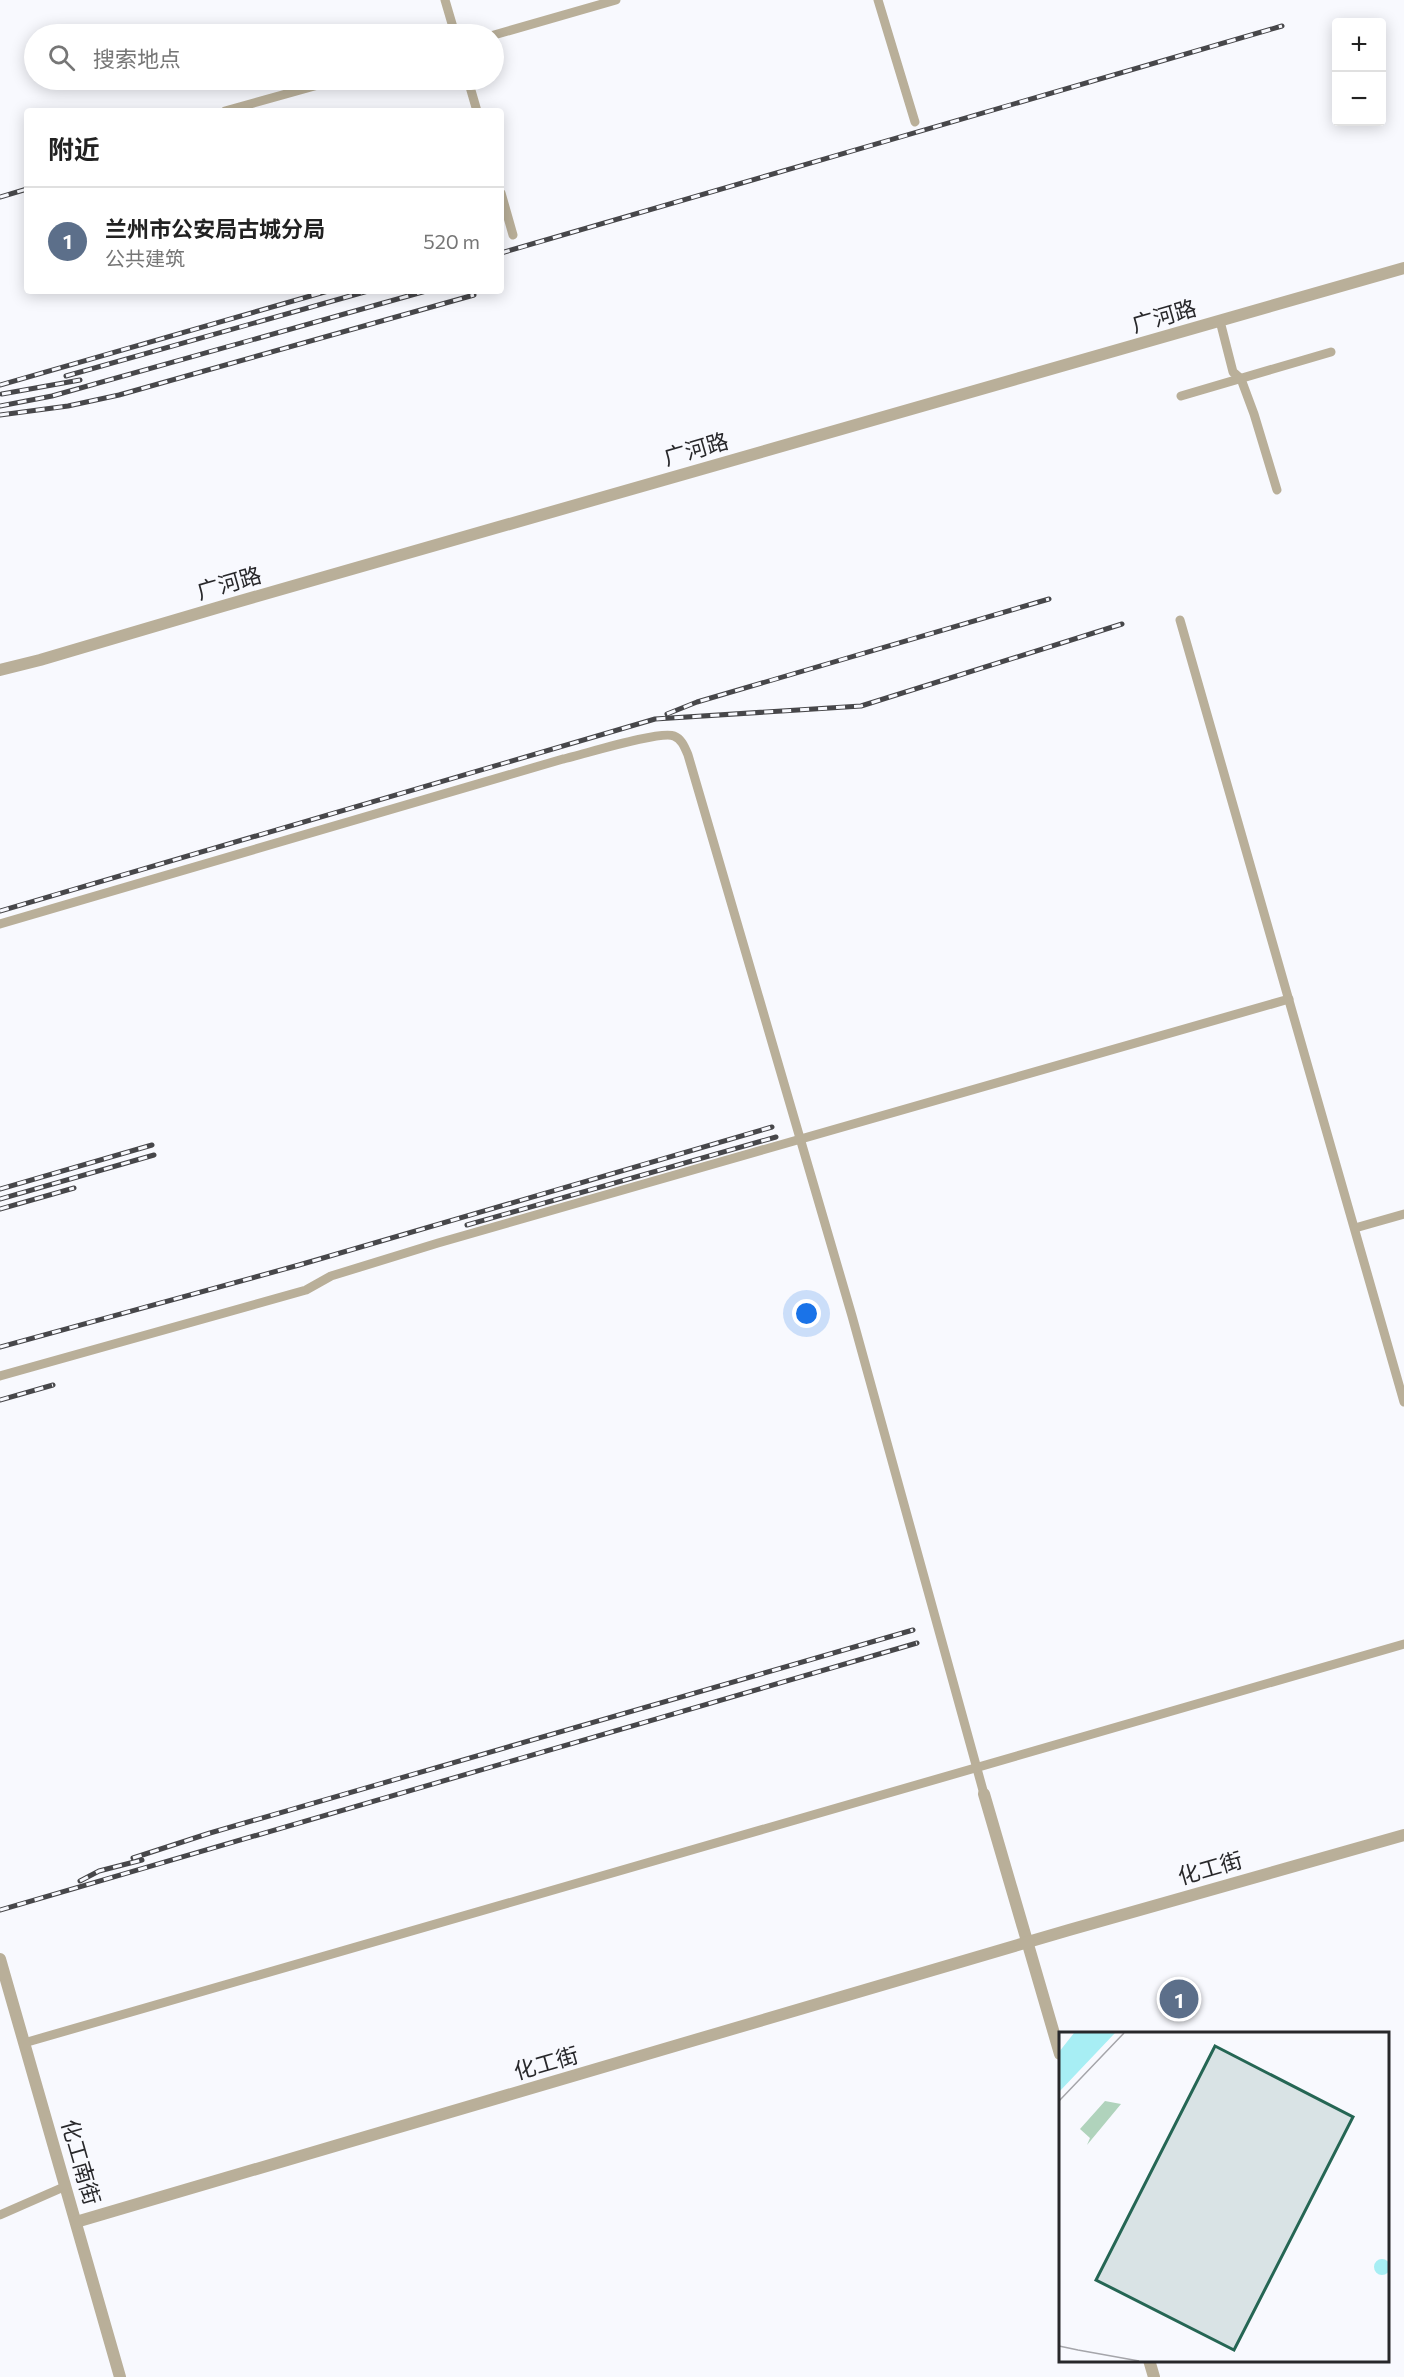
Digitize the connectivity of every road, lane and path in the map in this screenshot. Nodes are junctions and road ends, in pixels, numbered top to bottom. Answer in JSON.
{"nodes":[{"id":1,"x":445,"y":0,"type":"edge"},
{"id":2,"x":616,"y":0,"type":"edge"},
{"id":3,"x":878,"y":0,"type":"edge"},
{"id":4,"x":452,"y":24,"type":"edge"},
{"id":5,"x":504,"y":32,"type":"edge"},
{"id":6,"x":300,"y":90,"type":"edge"},
{"id":7,"x":471,"y":90,"type":"edge"},
{"id":8,"x":236,"y":108,"type":"edge"},
{"id":9,"x":476,"y":108,"type":"edge"},
{"id":10,"x":915,"y":122,"type":"dead end"},
{"id":11,"x":504,"y":204,"type":"edge"},
{"id":12,"x":513,"y":235,"type":"dead end"},
{"id":13,"x":1404,"y":268,"type":"edge"},
{"id":14,"x":1220,"y":321,"type":"junction"},
{"id":15,"x":1331,"y":352,"type":"dead end"},
{"id":16,"x":1241,"y":379,"type":"junction"},
{"id":17,"x":1181,"y":396,"type":"dead end"},
{"id":18,"x":1276,"y":490,"type":"dead end"},
{"id":19,"x":1180,"y":620,"type":"dead end"},
{"id":20,"x":0,"y":670,"type":"edge"},
{"id":21,"x":0,"y":924,"type":"edge"},
{"id":22,"x":1289,"y":999,"type":"junction"},
{"id":23,"x":802,"y":1140,"type":"junction"},
{"id":24,"x":1404,"y":1214,"type":"edge"},
{"id":25,"x":1355,"y":1228,"type":"junction"},
{"id":26,"x":0,"y":1376,"type":"edge"},
{"id":27,"x":1404,"y":1402,"type":"edge"},
{"id":28,"x":1404,"y":1644,"type":"edge"},
{"id":29,"x":976,"y":1767,"type":"junction"},
{"id":30,"x":984,"y":1794,"type":"joint"},
{"id":31,"x":1404,"y":1835,"type":"edge"},
{"id":32,"x":1027,"y":1943,"type":"junction"},
{"id":33,"x":0,"y":1959,"type":"edge"},
{"id":34,"x":24,"y":2043,"type":"junction"},
{"id":35,"x":1059,"y":2051,"type":"edge"},
{"id":36,"x":66,"y":2186,"type":"junction"},
{"id":37,"x":0,"y":2215,"type":"edge"},
{"id":38,"x":76,"y":2222,"type":"junction"},
{"id":39,"x":1149,"y":2362,"type":"edge"},
{"id":40,"x":120,"y":2377,"type":"edge"},
{"id":41,"x":1154,"y":2377,"type":"edge"}],
"edges":[{"from":1,"to":4,"type":"street"},
{"from":2,"to":5,"type":"street"},
{"from":3,"to":10,"type":"street"},
{"from":6,"to":8,"type":"street"},
{"from":7,"to":9,"type":"street"},
{"from":11,"to":12,"type":"street"},
{"from":13,"to":14,"type":"street","name":"广河路"},
{"from":14,"to":16,"type":"street"},
{"from":14,"to":20,"type":"street","name":"广河路"},
{"from":15,"to":16,"type":"street"},
{"from":16,"to":17,"type":"street"},
{"from":16,"to":18,"type":"street"},
{"from":19,"to":22,"type":"street"},
{"from":21,"to":23,"type":"street"},
{"from":22,"to":23,"type":"street"},
{"from":22,"to":25,"type":"street"},
{"from":23,"to":26,"type":"street"},
{"from":23,"to":29,"type":"street"},
{"from":24,"to":25,"type":"street"},
{"from":25,"to":27,"type":"street"},
{"from":28,"to":29,"type":"street"},
{"from":29,"to":30,"type":"street"},
{"from":29,"to":34,"type":"street"},
{"from":30,"to":32,"type":"street"},
{"from":31,"to":32,"type":"street","name":"化工街"},
{"from":32,"to":35,"type":"street"},
{"from":32,"to":38,"type":"street","name":"化工街"},
{"from":33,"to":34,"type":"street","name":"化工南街"},
{"from":34,"to":36,"type":"street","name":"化工南街"},
{"from":36,"to":37,"type":"street"},
{"from":36,"to":38,"type":"street","name":"化工南街"},
{"from":38,"to":40,"type":"street","name":"化工南街"},
{"from":39,"to":41,"type":"street"}]}
